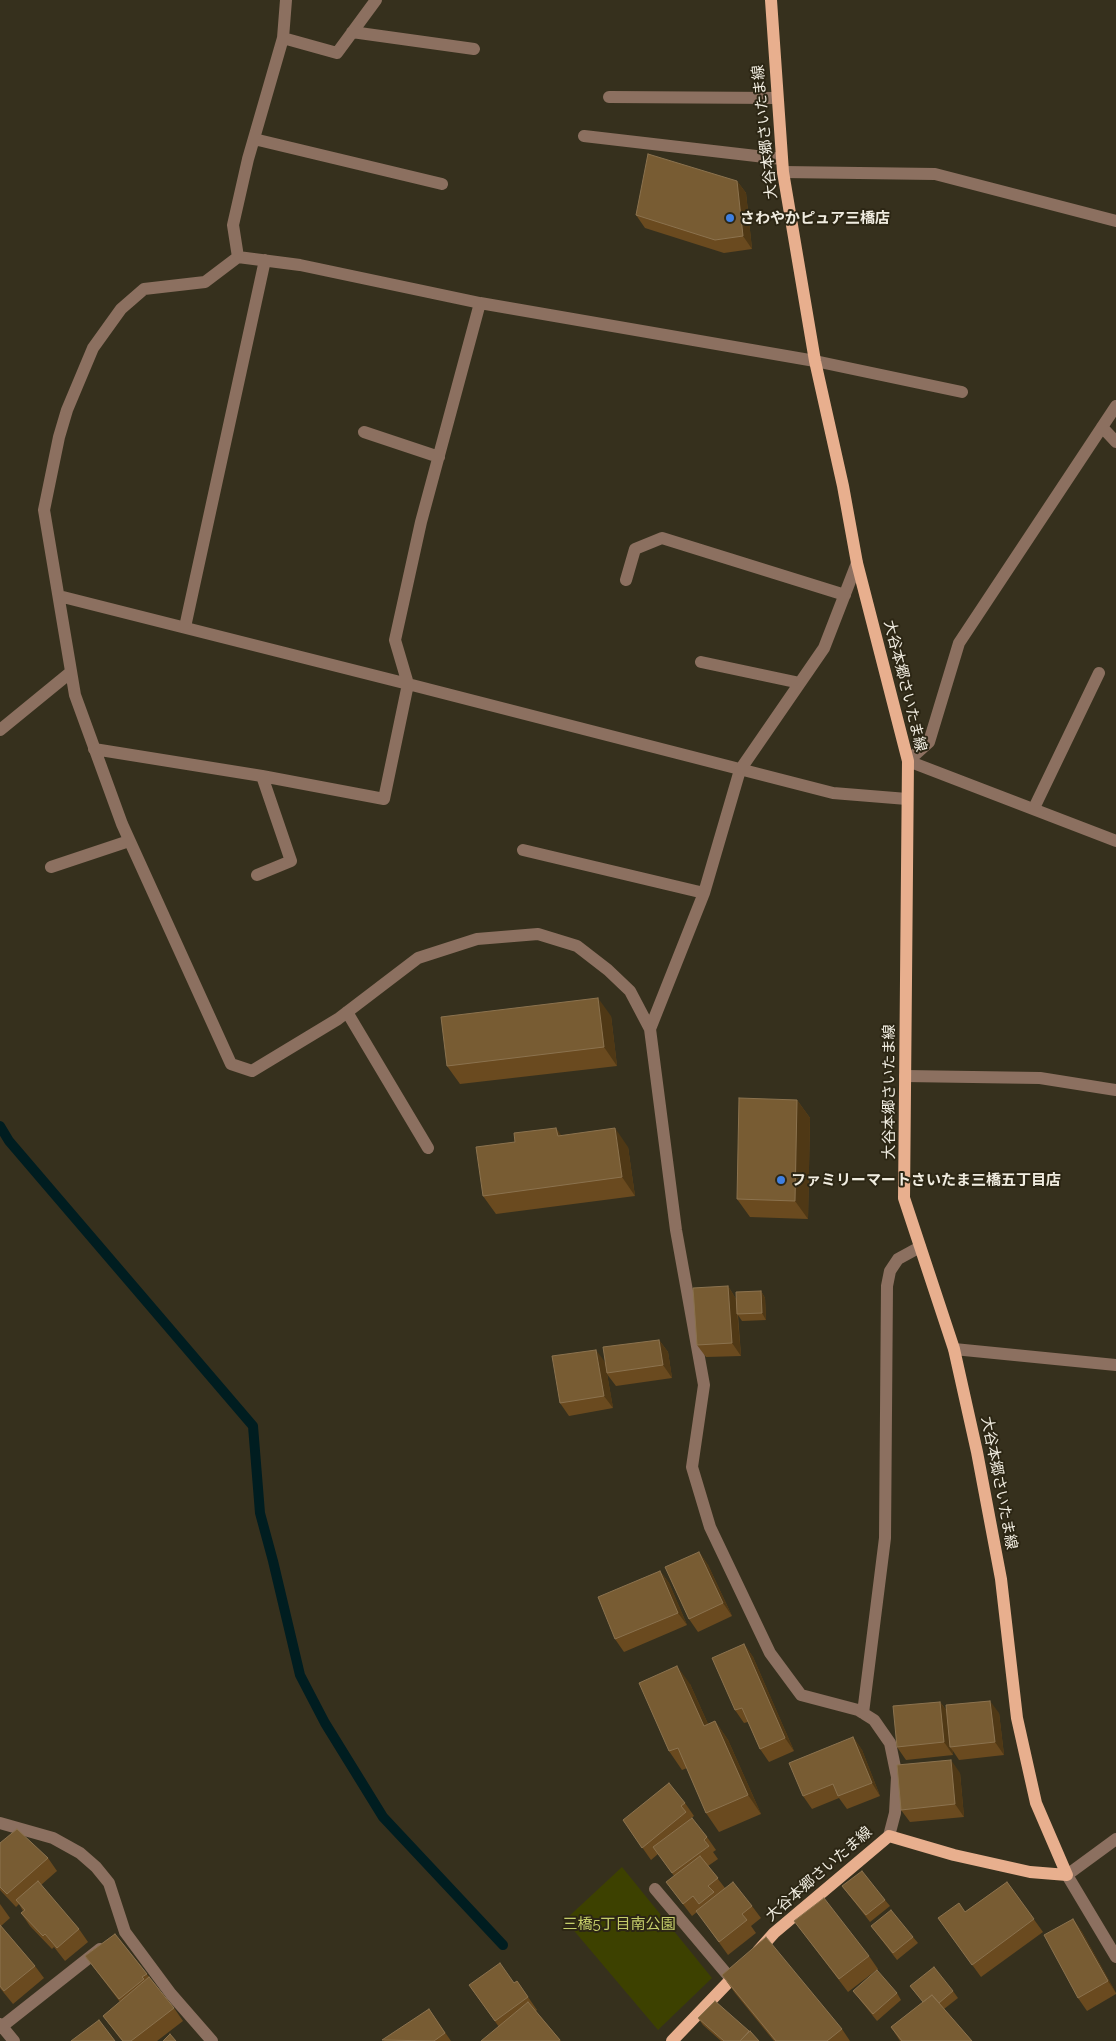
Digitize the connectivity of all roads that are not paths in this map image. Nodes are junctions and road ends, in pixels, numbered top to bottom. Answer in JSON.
{"nodes":[{"id":1,"x":286,"y":0,"type":"edge"},
{"id":2,"x":376,"y":0,"type":"edge"},
{"id":3,"x":771,"y":0,"type":"edge"},
{"id":4,"x":352,"y":32,"type":"junction"},
{"id":5,"x":283,"y":38,"type":"junction"},
{"id":6,"x":474,"y":49,"type":"dead end"},
{"id":7,"x":609,"y":97,"type":"dead end"},
{"id":8,"x":777,"y":98,"type":"junction"},
{"id":9,"x":584,"y":136,"type":"dead end"},
{"id":10,"x":254,"y":138,"type":"junction"},
{"id":11,"x":782,"y":159,"type":"junction"},
{"id":12,"x":783,"y":172,"type":"junction"},
{"id":13,"x":442,"y":184,"type":"dead end"},
{"id":14,"x":1115,"y":217,"type":"edge"},
{"id":15,"x":238,"y":257,"type":"junction"},
{"id":16,"x":265,"y":260,"type":"junction"},
{"id":17,"x":480,"y":303,"type":"junction"},
{"id":18,"x":815,"y":361,"type":"junction"},
{"id":19,"x":962,"y":392,"type":"dead end"},
{"id":20,"x":1116,"y":406,"type":"edge"},
{"id":21,"x":1102,"y":428,"type":"junction"},
{"id":22,"x":364,"y":432,"type":"dead end"},
{"id":23,"x":1116,"y":442,"type":"edge"},
{"id":24,"x":439,"y":457,"type":"junction"},
{"id":25,"x":857,"y":563,"type":"junction"},
{"id":26,"x":626,"y":580,"type":"dead end"},
{"id":27,"x":845,"y":595,"type":"junction"},
{"id":28,"x":59,"y":596,"type":"junction"},
{"id":29,"x":185,"y":627,"type":"junction"},
{"id":30,"x":701,"y":662,"type":"dead end"},
{"id":31,"x":71,"y":672,"type":"junction"},
{"id":32,"x":1099,"y":673,"type":"dead end"},
{"id":33,"x":800,"y":683,"type":"junction"},
{"id":34,"x":408,"y":684,"type":"junction"},
{"id":35,"x":0,"y":730,"type":"edge"},
{"id":36,"x":94,"y":749,"type":"junction"},
{"id":37,"x":908,"y":761,"type":"junction"},
{"id":38,"x":740,"y":770,"type":"junction"},
{"id":39,"x":262,"y":776,"type":"junction"},
{"id":40,"x":907,"y":800,"type":"junction"},
{"id":41,"x":1034,"y":808,"type":"junction"},
{"id":42,"x":130,"y":841,"type":"junction"},
{"id":43,"x":1116,"y":841,"type":"edge"},
{"id":44,"x":523,"y":850,"type":"dead end"},
{"id":45,"x":51,"y":867,"type":"dead end"},
{"id":46,"x":257,"y":875,"type":"dead end"},
{"id":47,"x":704,"y":893,"type":"junction"},
{"id":48,"x":347,"y":1012,"type":"junction"},
{"id":49,"x":650,"y":1029,"type":"junction"},
{"id":50,"x":905,"y":1076,"type":"junction"},
{"id":51,"x":1116,"y":1090,"type":"edge"},
{"id":52,"x":428,"y":1148,"type":"dead end"},
{"id":53,"x":920,"y":1247,"type":"junction"},
{"id":54,"x":954,"y":1349,"type":"junction"},
{"id":55,"x":1116,"y":1365,"type":"edge"},
{"id":56,"x":864,"y":1713,"type":"junction"},
{"id":57,"x":0,"y":1823,"type":"edge"},
{"id":58,"x":889,"y":1836,"type":"junction"},
{"id":59,"x":1116,"y":1839,"type":"edge"},
{"id":60,"x":1066,"y":1875,"type":"junction"},
{"id":61,"x":655,"y":1889,"type":"dead end"},
{"id":62,"x":117,"y":1935,"type":"junction"},
{"id":63,"x":1116,"y":1956,"type":"edge"},
{"id":64,"x":731,"y":1979,"type":"junction"},
{"id":65,"x":1,"y":2026,"type":"edge"},
{"id":66,"x":676,"y":2040,"type":"edge"},
{"id":67,"x":14,"y":2041,"type":"edge"},
{"id":68,"x":212,"y":2041,"type":"edge"}],
"edges":[{"from":1,"to":5,"type":"street"},
{"from":2,"to":4,"type":"street"},
{"from":3,"to":8,"type":"main road","name":"大谷本郷さいたま線"},
{"from":4,"to":5,"type":"street"},
{"from":4,"to":6,"type":"street"},
{"from":5,"to":10,"type":"street"},
{"from":7,"to":8,"type":"street"},
{"from":8,"to":11,"type":"main road","name":"大谷本郷さいたま線"},
{"from":9,"to":11,"type":"street"},
{"from":10,"to":13,"type":"street"},
{"from":10,"to":15,"type":"street"},
{"from":11,"to":12,"type":"main road","name":"大谷本郷さいたま線"},
{"from":12,"to":14,"type":"street"},
{"from":12,"to":18,"type":"main road","name":"大谷本郷さいたま線"},
{"from":15,"to":16,"type":"street"},
{"from":15,"to":28,"type":"street"},
{"from":16,"to":17,"type":"street"},
{"from":16,"to":29,"type":"street"},
{"from":17,"to":18,"type":"street"},
{"from":17,"to":24,"type":"street"},
{"from":18,"to":19,"type":"street"},
{"from":18,"to":25,"type":"main road","name":"大谷本郷さいたま線"},
{"from":20,"to":21,"type":"street"},
{"from":21,"to":23,"type":"street"},
{"from":21,"to":37,"type":"street"},
{"from":22,"to":24,"type":"street"},
{"from":24,"to":34,"type":"street"},
{"from":25,"to":27,"type":"street"},
{"from":25,"to":37,"type":"main road","name":"大谷本郷さいたま線"},
{"from":26,"to":27,"type":"street"},
{"from":27,"to":33,"type":"street"},
{"from":28,"to":29,"type":"street"},
{"from":28,"to":31,"type":"street"},
{"from":29,"to":34,"type":"street"},
{"from":30,"to":33,"type":"street"},
{"from":31,"to":35,"type":"street"},
{"from":31,"to":36,"type":"street"},
{"from":32,"to":41,"type":"street"},
{"from":33,"to":38,"type":"street"},
{"from":34,"to":38,"type":"street"},
{"from":34,"to":39,"type":"street"},
{"from":36,"to":39,"type":"street"},
{"from":36,"to":42,"type":"street"},
{"from":37,"to":40,"type":"main road","name":"大谷本郷さいたま線"},
{"from":37,"to":41,"type":"street"},
{"from":38,"to":40,"type":"street"},
{"from":38,"to":47,"type":"street"},
{"from":39,"to":46,"type":"street"},
{"from":40,"to":50,"type":"main road","name":"大谷本郷さいたま線"},
{"from":41,"to":43,"type":"street"},
{"from":42,"to":45,"type":"street"},
{"from":42,"to":48,"type":"street"},
{"from":44,"to":47,"type":"street"},
{"from":47,"to":49,"type":"street"},
{"from":48,"to":49,"type":"street"},
{"from":48,"to":52,"type":"street"},
{"from":49,"to":56,"type":"street"},
{"from":50,"to":51,"type":"street"},
{"from":50,"to":53,"type":"main road","name":"大谷本郷さいたま線"},
{"from":53,"to":54,"type":"main road","name":"大谷本郷さいたま線"},
{"from":53,"to":56,"type":"street"},
{"from":54,"to":55,"type":"street"},
{"from":54,"to":60,"type":"main road","name":"大谷本郷さいたま線"},
{"from":56,"to":58,"type":"street"},
{"from":57,"to":62,"type":"street"},
{"from":58,"to":60,"type":"main road","name":"大谷本郷さいたま線"},
{"from":58,"to":64,"type":"main road","name":"大谷本郷さいたま線"},
{"from":59,"to":60,"type":"street"},
{"from":60,"to":63,"type":"street"},
{"from":61,"to":64,"type":"street"},
{"from":62,"to":65,"type":"street"},
{"from":62,"to":68,"type":"street"},
{"from":64,"to":66,"type":"main road","name":"大谷本郷さいたま線"},
{"from":65,"to":67,"type":"street"}]}
